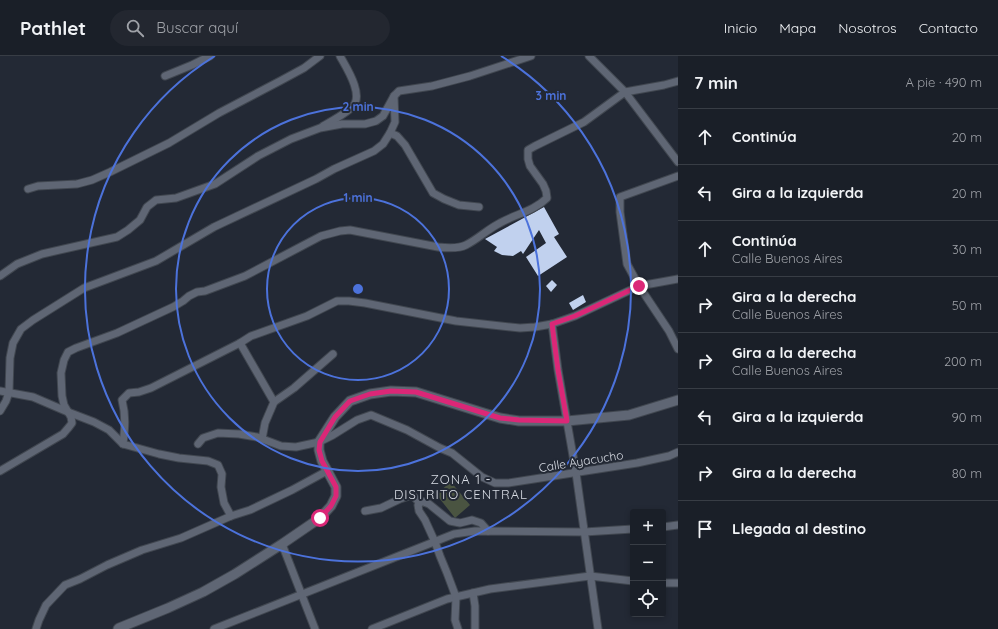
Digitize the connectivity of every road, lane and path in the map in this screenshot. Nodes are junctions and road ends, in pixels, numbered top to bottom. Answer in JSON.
{"nodes":[{"id":1,"x":210,"y":56,"type":"edge"},
{"id":2,"x":320,"y":56,"type":"edge"},
{"id":3,"x":340,"y":56,"type":"edge"},
{"id":4,"x":531,"y":56,"type":"edge"},
{"id":5,"x":589,"y":56,"type":"edge"},
{"id":6,"x":165,"y":76,"type":"dead end"},
{"id":7,"x":678,"y":81,"type":"edge"},
{"id":8,"x":625,"y":92,"type":"junction"},
{"id":9,"x":394,"y":96,"type":"junction"},
{"id":10,"x":320,"y":128,"type":"junction"},
{"id":11,"x":390,"y":133,"type":"junction"},
{"id":12,"x":678,"y":162,"type":"edge"},
{"id":13,"x":678,"y":176,"type":"edge"},
{"id":14,"x":28,"y":189,"type":"dead end"},
{"id":15,"x":480,"y":207,"type":"dead end"},
{"id":16,"x":0,"y":276,"type":"edge"},
{"id":17,"x":678,"y":279,"type":"edge"},
{"id":18,"x":639,"y":286,"type":"junction"},
{"id":19,"x":552,"y":324,"type":"junction"},
{"id":20,"x":240,"y":343,"type":"junction"},
{"id":21,"x":678,"y":349,"type":"edge"},
{"id":22,"x":333,"y":354,"type":"dead end"},
{"id":23,"x":0,"y":391,"type":"edge"},
{"id":24,"x":9,"y":392,"type":"junction"},
{"id":25,"x":678,"y":400,"type":"edge"},
{"id":26,"x":274,"y":402,"type":"junction"},
{"id":27,"x":0,"y":410,"type":"edge"},
{"id":28,"x":68,"y":412,"type":"junction"},
{"id":29,"x":567,"y":421,"type":"junction"},
{"id":30,"x":262,"y":439,"type":"junction"},
{"id":31,"x":320,"y":442,"type":"junction"},
{"id":32,"x":123,"y":444,"type":"junction"},
{"id":33,"x":198,"y":444,"type":"dead end"},
{"id":34,"x":678,"y":452,"type":"edge"},
{"id":35,"x":0,"y":471,"type":"edge"},
{"id":36,"x":327,"y":471,"type":"junction"},
{"id":37,"x":576,"y":473,"type":"junction"},
{"id":38,"x":420,"y":503,"type":"junction"},
{"id":39,"x":365,"y":511,"type":"dead end"},
{"id":40,"x":231,"y":516,"type":"junction"},
{"id":41,"x":678,"y":525,"type":"edge"},
{"id":42,"x":666,"y":527,"type":"edge"},
{"id":43,"x":630,"y":529,"type":"edge"},
{"id":44,"x":488,"y":531,"type":"junction"},
{"id":45,"x":584,"y":532,"type":"junction"},
{"id":46,"x":435,"y":542,"type":"junction"},
{"id":47,"x":282,"y":544,"type":"junction"},
{"id":48,"x":590,"y":576,"type":"junction"},
{"id":49,"x":630,"y":582,"type":"edge"},
{"id":50,"x":666,"y":583,"type":"edge"},
{"id":51,"x":678,"y":583,"type":"edge"},
{"id":52,"x":473,"y":593,"type":"junction"},
{"id":53,"x":301,"y":595,"type":"junction"},
{"id":54,"x":456,"y":597,"type":"junction"},
{"id":55,"x":36,"y":629,"type":"edge"},
{"id":56,"x":118,"y":629,"type":"edge"},
{"id":57,"x":214,"y":629,"type":"edge"},
{"id":58,"x":315,"y":629,"type":"edge"},
{"id":59,"x":372,"y":629,"type":"edge"},
{"id":60,"x":458,"y":629,"type":"edge"},
{"id":61,"x":475,"y":629,"type":"edge"},
{"id":62,"x":598,"y":629,"type":"edge"}],
"edges":[{"from":1,"to":6,"type":"street"},
{"from":2,"to":14,"type":"street"},
{"from":3,"to":10,"type":"street"},
{"from":4,"to":9,"type":"street"},
{"from":5,"to":8,"type":"street"},
{"from":7,"to":8,"type":"street"},
{"from":8,"to":12,"type":"street"},
{"from":8,"to":28,"type":"street"},
{"from":9,"to":10,"type":"street"},
{"from":9,"to":11,"type":"street"},
{"from":10,"to":16,"type":"street"},
{"from":11,"to":15,"type":"street"},
{"from":11,"to":24,"type":"street"},
{"from":13,"to":18,"type":"street"},
{"from":17,"to":18,"type":"street"},
{"from":18,"to":19,"type":"street"},
{"from":18,"to":21,"type":"street"},
{"from":19,"to":20,"type":"street"},
{"from":19,"to":29,"type":"street"},
{"from":20,"to":26,"type":"street"},
{"from":20,"to":32,"type":"street"},
{"from":22,"to":26,"type":"street"},
{"from":23,"to":24,"type":"street"},
{"from":24,"to":27,"type":"street"},
{"from":24,"to":28,"type":"street"},
{"from":25,"to":29,"type":"street"},
{"from":26,"to":30,"type":"street"},
{"from":28,"to":32,"type":"street"},
{"from":28,"to":35,"type":"street"},
{"from":29,"to":31,"type":"street"},
{"from":29,"to":37,"type":"street"},
{"from":30,"to":31,"type":"street"},
{"from":30,"to":33,"type":"street"},
{"from":31,"to":36,"type":"street"},
{"from":31,"to":37,"type":"street","name":"Calle Ayacucho"},
{"from":32,"to":40,"type":"street"},
{"from":34,"to":37,"type":"street","name":"Calle Ayacucho"},
{"from":36,"to":40,"type":"street"},
{"from":36,"to":47,"type":"street"},
{"from":37,"to":45,"type":"street"},
{"from":38,"to":39,"type":"street"},
{"from":38,"to":44,"type":"street"},
{"from":38,"to":46,"type":"street"},
{"from":40,"to":55,"type":"street"},
{"from":41,"to":42,"type":"street"},
{"from":43,"to":45,"type":"street"},
{"from":44,"to":45,"type":"street"},
{"from":44,"to":46,"type":"street"},
{"from":45,"to":48,"type":"street"},
{"from":46,"to":53,"type":"street"},
{"from":46,"to":54,"type":"street"},
{"from":47,"to":53,"type":"street"},
{"from":47,"to":56,"type":"street"},
{"from":48,"to":49,"type":"street"},
{"from":48,"to":52,"type":"street"},
{"from":48,"to":62,"type":"street"},
{"from":50,"to":51,"type":"street"},
{"from":52,"to":54,"type":"street"},
{"from":52,"to":61,"type":"street"},
{"from":53,"to":57,"type":"street"},
{"from":53,"to":58,"type":"street"},
{"from":54,"to":59,"type":"street"},
{"from":54,"to":60,"type":"street"}]}
